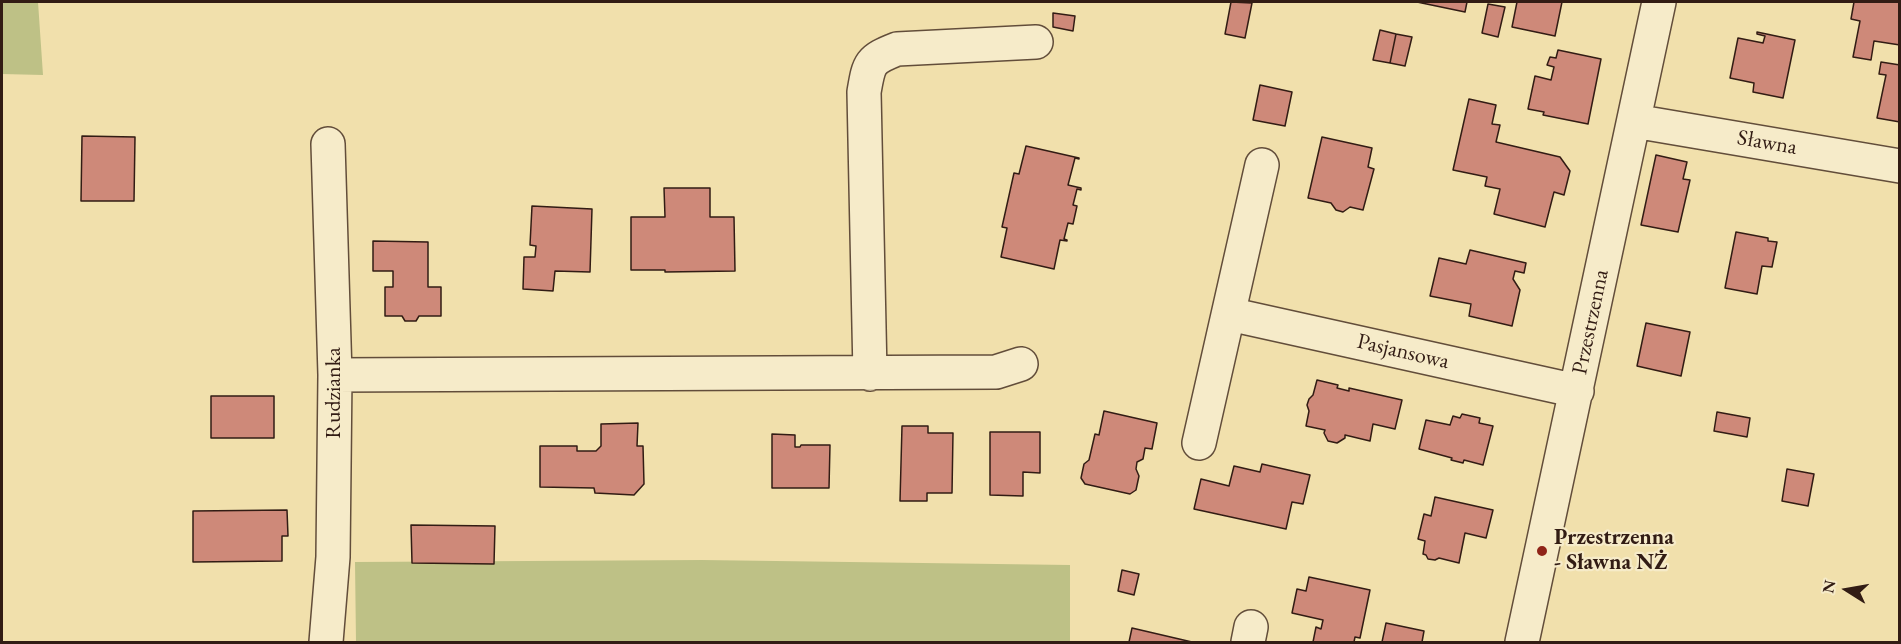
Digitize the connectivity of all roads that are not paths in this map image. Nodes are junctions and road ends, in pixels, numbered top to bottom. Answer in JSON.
{"nodes":[{"id":1,"x":1659,"y":2,"type":"edge"},
{"id":2,"x":1036,"y":42,"type":"dead end"},
{"id":3,"x":1634,"y":121,"type":"junction"},
{"id":4,"x":328,"y":144,"type":"dead end"},
{"id":5,"x":1262,"y":165,"type":"dead end"},
{"id":6,"x":1899,"y":166,"type":"edge"},
{"id":7,"x":1229,"y":314,"type":"junction"},
{"id":8,"x":1021,"y":364,"type":"dead end"},
{"id":9,"x":870,"y":374,"type":"junction"},
{"id":10,"x":335,"y":375,"type":"junction"},
{"id":11,"x":1577,"y":391,"type":"junction"},
{"id":12,"x":1199,"y":443,"type":"dead end"},
{"id":13,"x":326,"y":642,"type":"edge"},
{"id":14,"x":1522,"y":642,"type":"edge"}],
"edges":[{"from":1,"to":3,"type":"street","name":"Przestrzenna"},
{"from":2,"to":9,"type":"street"},
{"from":3,"to":6,"type":"street","name":"Sławna"},
{"from":3,"to":11,"type":"street","name":"Przestrzenna"},
{"from":4,"to":10,"type":"street","name":"Rudzianka"},
{"from":5,"to":7,"type":"street"},
{"from":7,"to":11,"type":"street","name":"Pasjansowa"},
{"from":7,"to":12,"type":"street"},
{"from":8,"to":9,"type":"street"},
{"from":9,"to":10,"type":"street"},
{"from":10,"to":13,"type":"street","name":"Rudzianka"},
{"from":11,"to":14,"type":"street","name":"Przestrzenna"}]}
